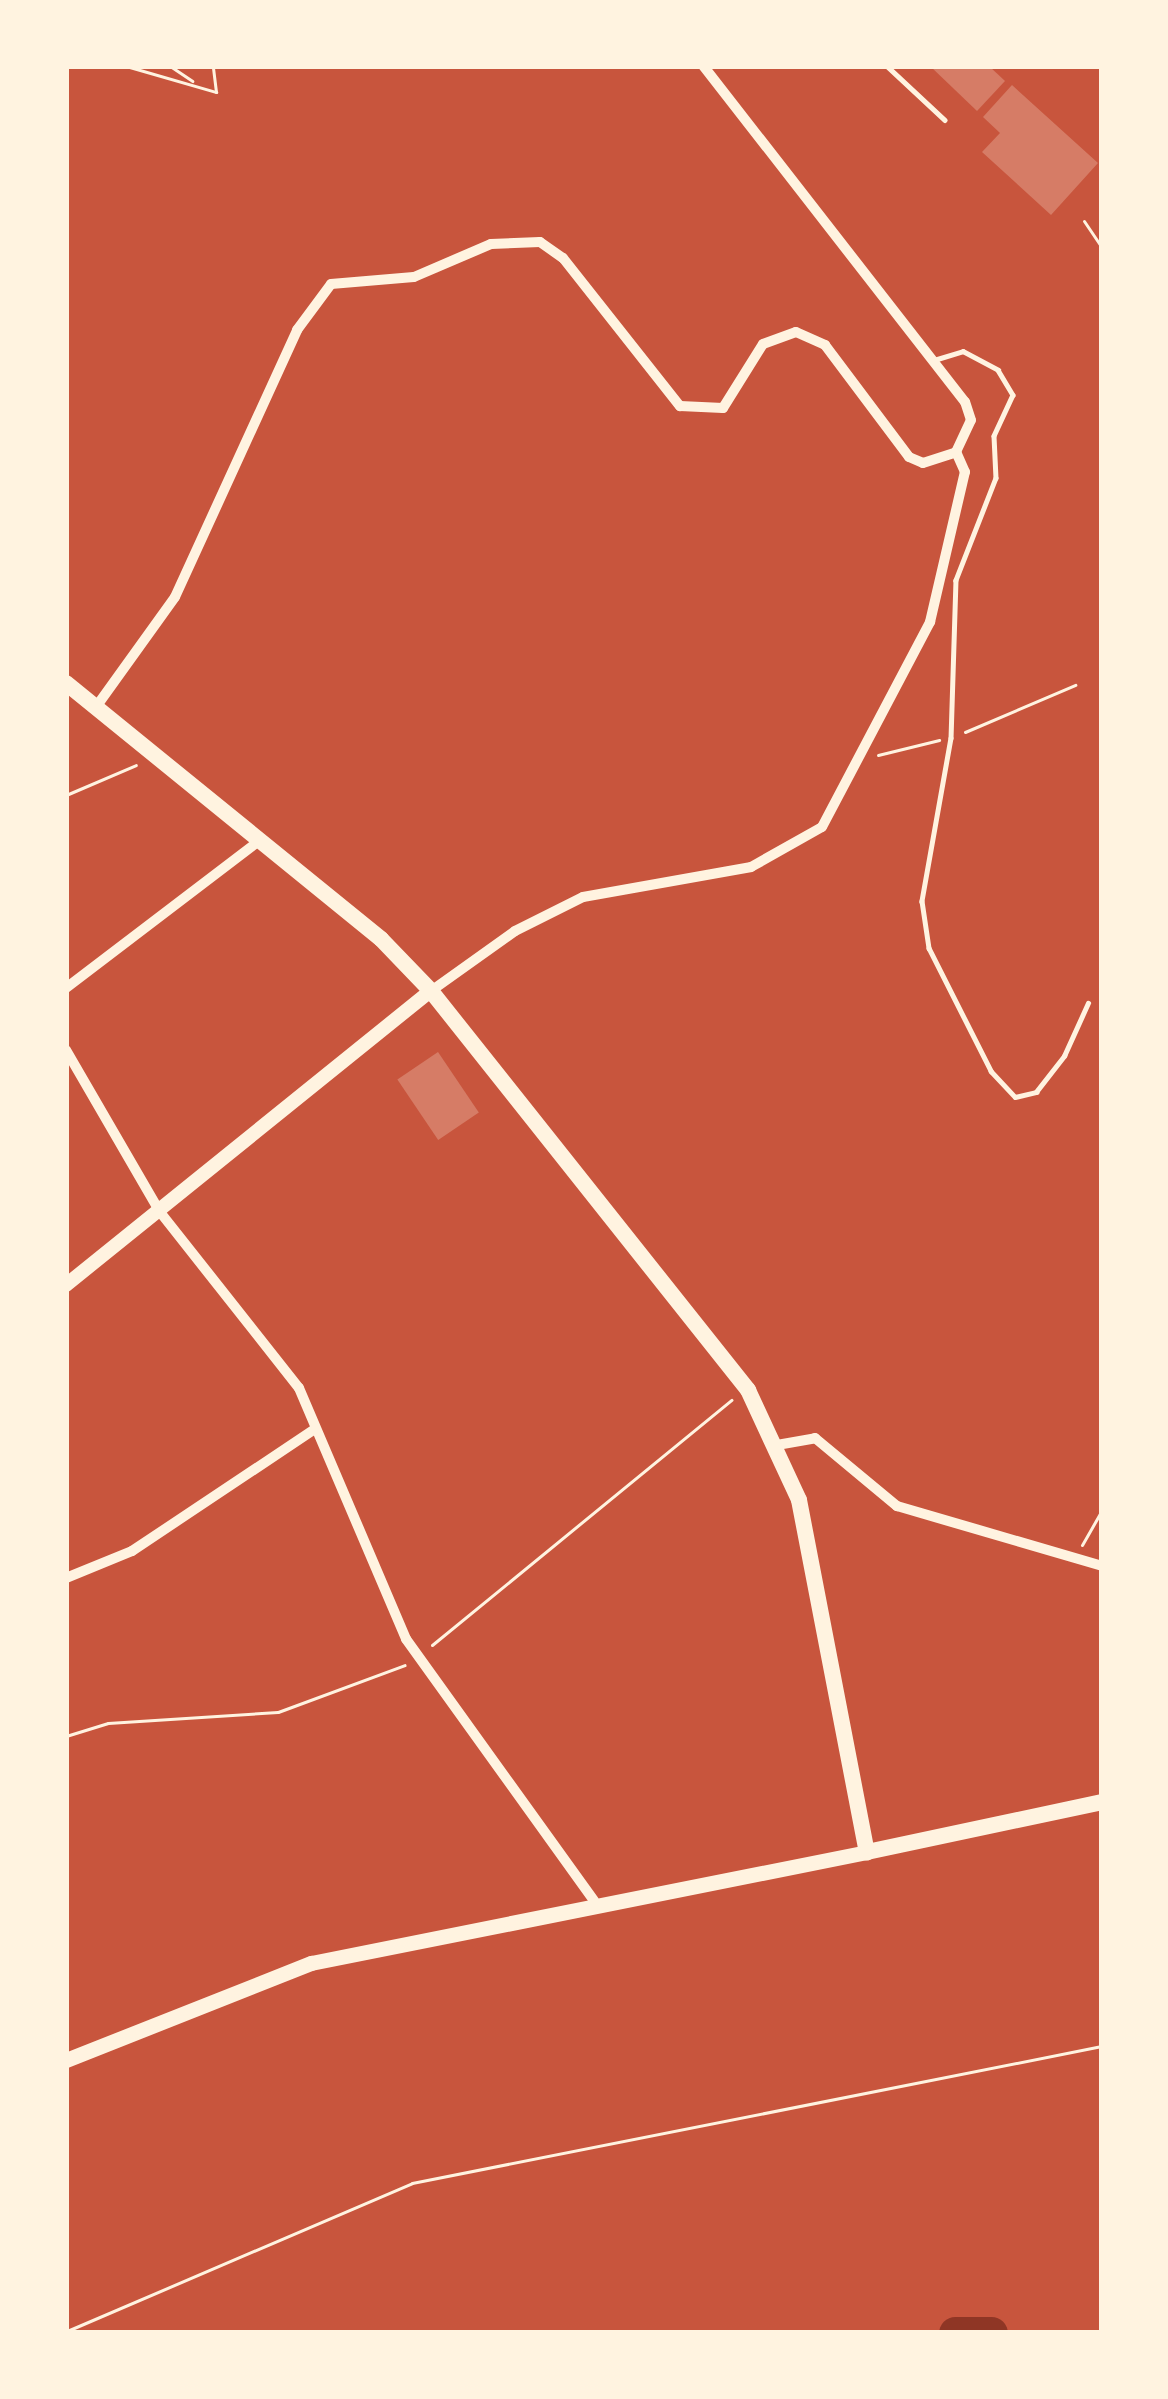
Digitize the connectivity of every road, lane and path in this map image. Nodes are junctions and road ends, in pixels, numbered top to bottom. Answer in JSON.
{"nodes":[{"id":1,"x":126,"y":66,"type":"edge"},
{"id":2,"x":170,"y":66,"type":"edge"},
{"id":3,"x":213,"y":66,"type":"edge"},
{"id":4,"x":704,"y":66,"type":"edge"},
{"id":5,"x":886,"y":66,"type":"edge"},
{"id":6,"x":194,"y":82,"type":"junction"},
{"id":7,"x":944,"y":120,"type":"dead end"},
{"id":8,"x":1084,"y":221,"type":"dead end"},
{"id":9,"x":1102,"y":248,"type":"edge"},
{"id":10,"x":934,"y":359,"type":"junction"},
{"id":11,"x":956,"y":452,"type":"junction"},
{"id":12,"x":66,"y":682,"type":"edge"},
{"id":13,"x":1075,"y":686,"type":"dead end"},
{"id":14,"x":96,"y":707,"type":"junction"},
{"id":15,"x":952,"y":738,"type":"junction"},
{"id":16,"x":155,"y":756,"type":"junction"},
{"id":17,"x":859,"y":760,"type":"junction"},
{"id":18,"x":66,"y":795,"type":"edge"},
{"id":19,"x":260,"y":839,"type":"junction"},
{"id":20,"x":66,"y":988,"type":"edge"},
{"id":21,"x":431,"y":991,"type":"junction"},
{"id":22,"x":1088,"y":1003,"type":"dead end"},
{"id":23,"x":66,"y":1049,"type":"edge"},
{"id":24,"x":160,"y":1212,"type":"junction"},
{"id":25,"x":66,"y":1286,"type":"edge"},
{"id":26,"x":748,"y":1390,"type":"junction"},
{"id":27,"x":315,"y":1429,"type":"junction"},
{"id":28,"x":777,"y":1445,"type":"junction"},
{"id":29,"x":1102,"y":1510,"type":"edge"},
{"id":30,"x":1075,"y":1557,"type":"junction"},
{"id":31,"x":1102,"y":1566,"type":"edge"},
{"id":32,"x":66,"y":1578,"type":"edge"},
{"id":33,"x":420,"y":1655,"type":"junction"},
{"id":34,"x":66,"y":1736,"type":"edge"},
{"id":35,"x":1102,"y":1802,"type":"edge"},
{"id":36,"x":867,"y":1852,"type":"junction"},
{"id":37,"x":594,"y":1901,"type":"junction"},
{"id":38,"x":1102,"y":2046,"type":"edge"},
{"id":39,"x":66,"y":2060,"type":"edge"},
{"id":40,"x":67,"y":2331,"type":"edge"}],
"edges":[{"from":1,"to":6,"type":"path"},
{"from":2,"to":6,"type":"path"},
{"from":3,"to":6,"type":"path"},
{"from":4,"to":10,"type":"street"},
{"from":5,"to":7,"type":"lane"},
{"from":8,"to":9,"type":"path"},
{"from":10,"to":11,"type":"street"},
{"from":10,"to":15,"type":"lane"},
{"from":11,"to":14,"type":"street"},
{"from":11,"to":17,"type":"street"},
{"from":12,"to":14,"type":"main road"},
{"from":13,"to":15,"type":"path"},
{"from":14,"to":16,"type":"main road"},
{"from":15,"to":17,"type":"path"},
{"from":15,"to":22,"type":"lane"},
{"from":16,"to":18,"type":"path"},
{"from":16,"to":19,"type":"main road"},
{"from":17,"to":21,"type":"street"},
{"from":19,"to":20,"type":"street"},
{"from":19,"to":21,"type":"main road"},
{"from":21,"to":24,"type":"street"},
{"from":21,"to":26,"type":"main road"},
{"from":23,"to":24,"type":"street"},
{"from":24,"to":25,"type":"street"},
{"from":24,"to":27,"type":"street"},
{"from":26,"to":28,"type":"main road"},
{"from":26,"to":33,"type":"path"},
{"from":27,"to":32,"type":"street"},
{"from":27,"to":33,"type":"street"},
{"from":28,"to":30,"type":"street"},
{"from":28,"to":36,"type":"main road"},
{"from":29,"to":30,"type":"path"},
{"from":30,"to":31,"type":"street"},
{"from":33,"to":34,"type":"path"},
{"from":33,"to":37,"type":"street"},
{"from":35,"to":36,"type":"main road"},
{"from":36,"to":37,"type":"main road"},
{"from":37,"to":39,"type":"main road"},
{"from":38,"to":40,"type":"path"}]}
